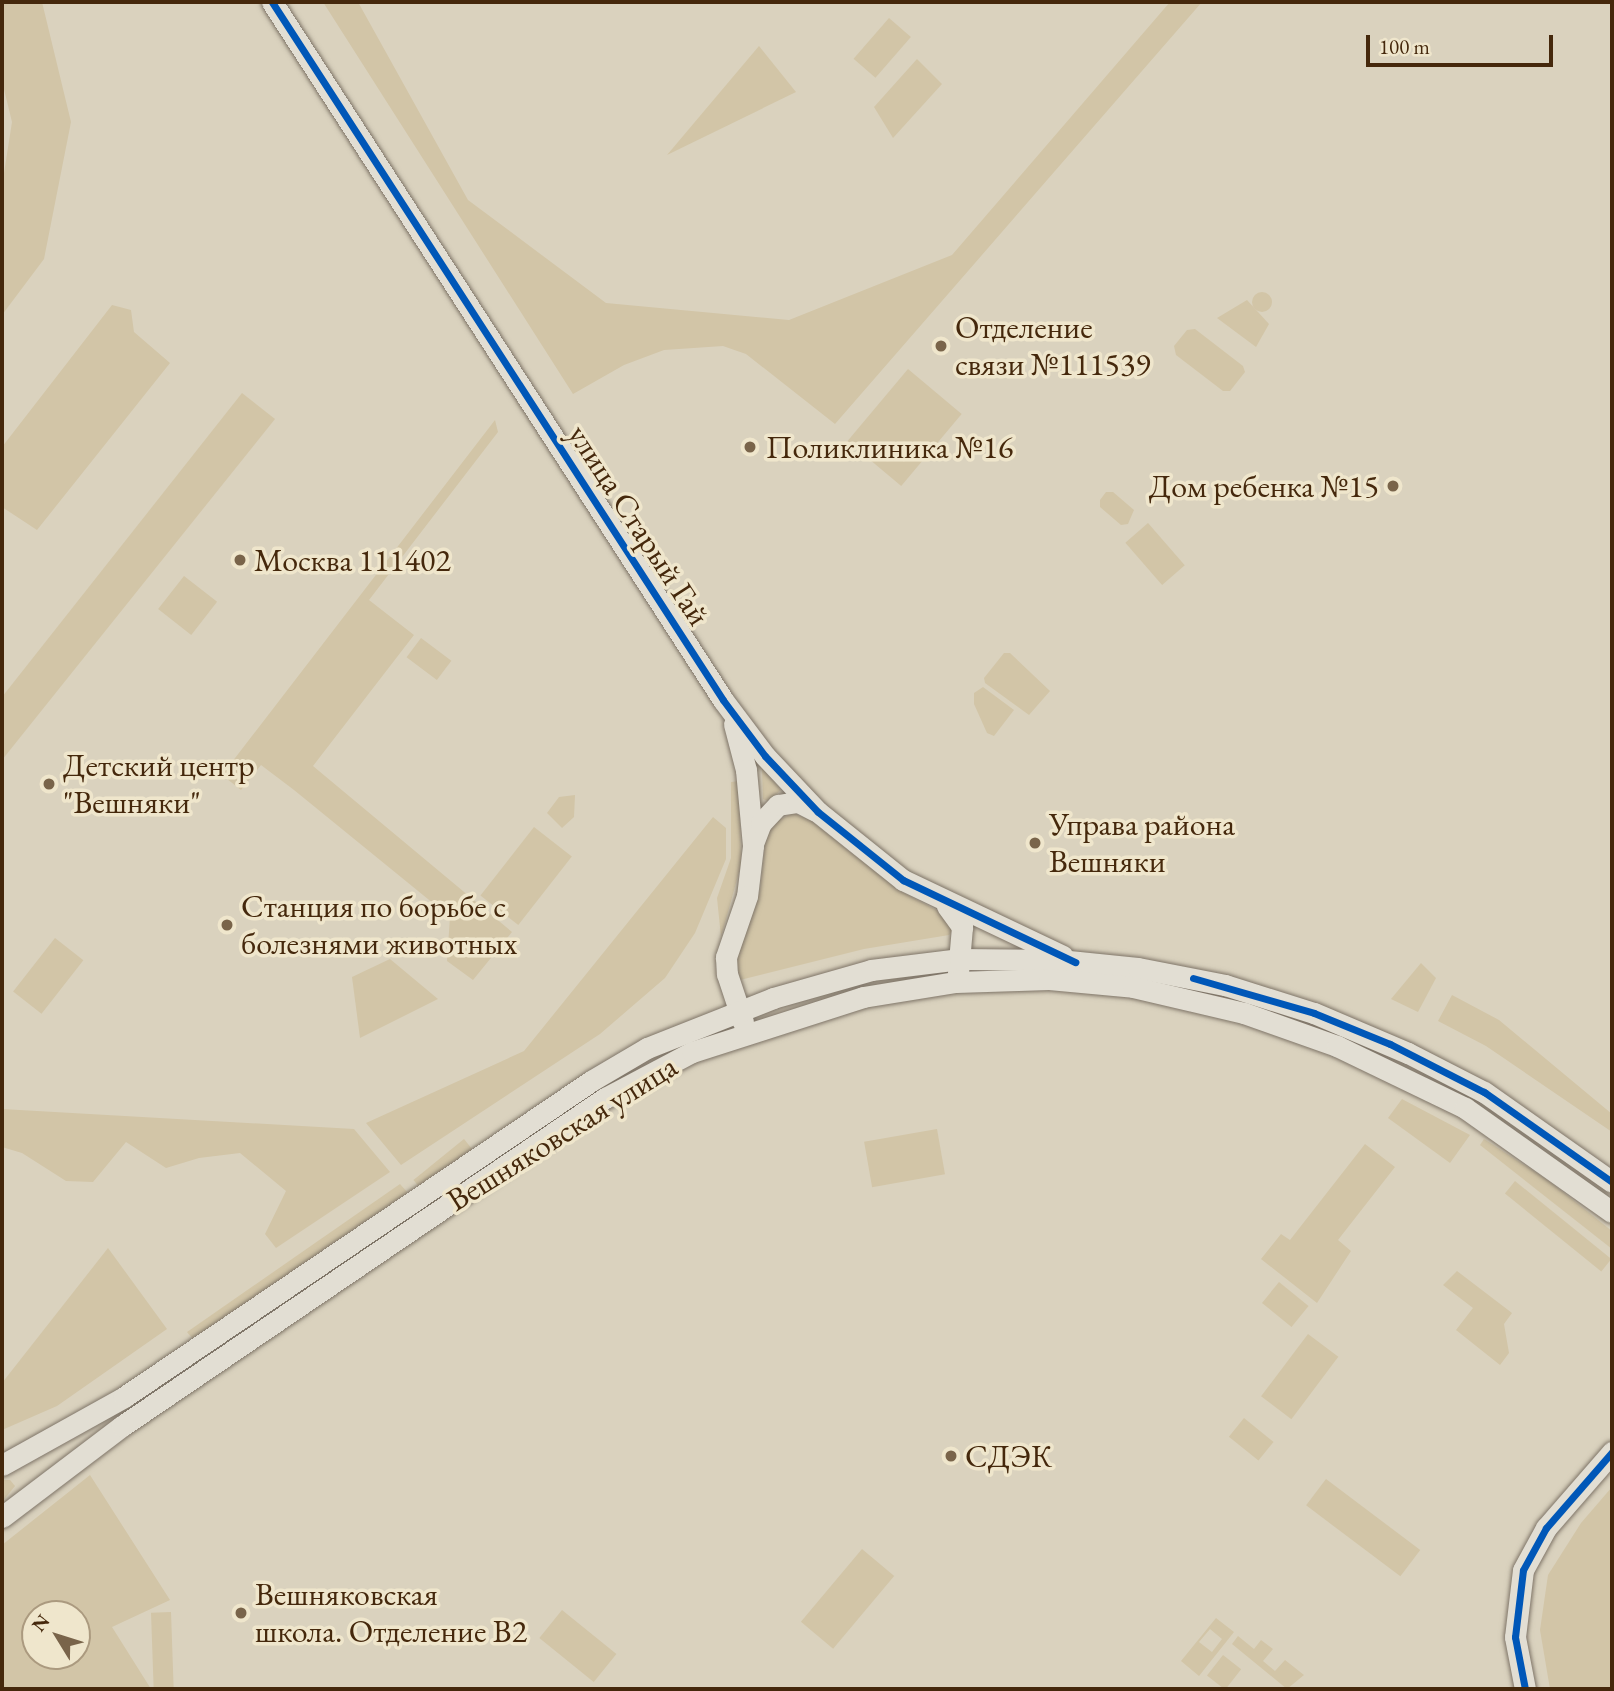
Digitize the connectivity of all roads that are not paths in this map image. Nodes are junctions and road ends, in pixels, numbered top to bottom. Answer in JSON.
{"nodes":[{"id":1,"x":272,"y":2,"type":"edge"},
{"id":2,"x":723,"y":699,"type":"junction"},
{"id":3,"x":818,"y":812,"type":"junction"},
{"id":4,"x":752,"y":846,"type":"junction"},
{"id":5,"x":944,"y":903,"type":"junction"},
{"id":6,"x":960,"y":959,"type":"junction"},
{"id":7,"x":1075,"y":962,"type":"junction"},
{"id":8,"x":956,"y":982,"type":"junction"},
{"id":9,"x":738,"y":1010,"type":"junction"},
{"id":10,"x":747,"y":1032,"type":"junction"},
{"id":11,"x":1612,"y":1182,"type":"edge"},
{"id":12,"x":1612,"y":1212,"type":"edge"},
{"id":13,"x":1612,"y":1452,"type":"edge"},
{"id":14,"x":2,"y":1465,"type":"edge"},
{"id":15,"x":2,"y":1517,"type":"edge"},
{"id":16,"x":1525,"y":1689,"type":"edge"}],
"edges":[{"from":1,"to":2,"type":"main road","name":"улица Старый Гай"},
{"from":2,"to":3,"type":"main road","name":"улица Старый Гай"},
{"from":2,"to":4,"type":"main road","name":"улица Старый Гай"},
{"from":3,"to":4,"type":"main road","name":"улица Старый Гай"},
{"from":3,"to":5,"type":"main road","name":"улица Старый Гай"},
{"from":4,"to":9,"type":"main road","name":"улица Старый Гай"},
{"from":5,"to":6,"type":"main road","name":"улица Старый Гай"},
{"from":5,"to":7,"type":"main road","name":"улица Старый Гай"},
{"from":6,"to":7,"type":"main road","name":"Вешняковская улица"},
{"from":6,"to":8,"type":"main road","name":"улица Старый Гай"},
{"from":6,"to":9,"type":"main road","name":"Вешняковская улица"},
{"from":7,"to":11,"type":"main road","name":"Вешняковская улица"},
{"from":8,"to":10,"type":"main road","name":"Вешняковская улица"},
{"from":8,"to":12,"type":"main road","name":"Вешняковская улица"},
{"from":9,"to":10,"type":"main road","name":"улица Старый Гай"},
{"from":9,"to":14,"type":"main road","name":"Вешняковская улица"},
{"from":10,"to":15,"type":"main road","name":"Вешняковская улица"},
{"from":13,"to":16,"type":"main road"}]}
